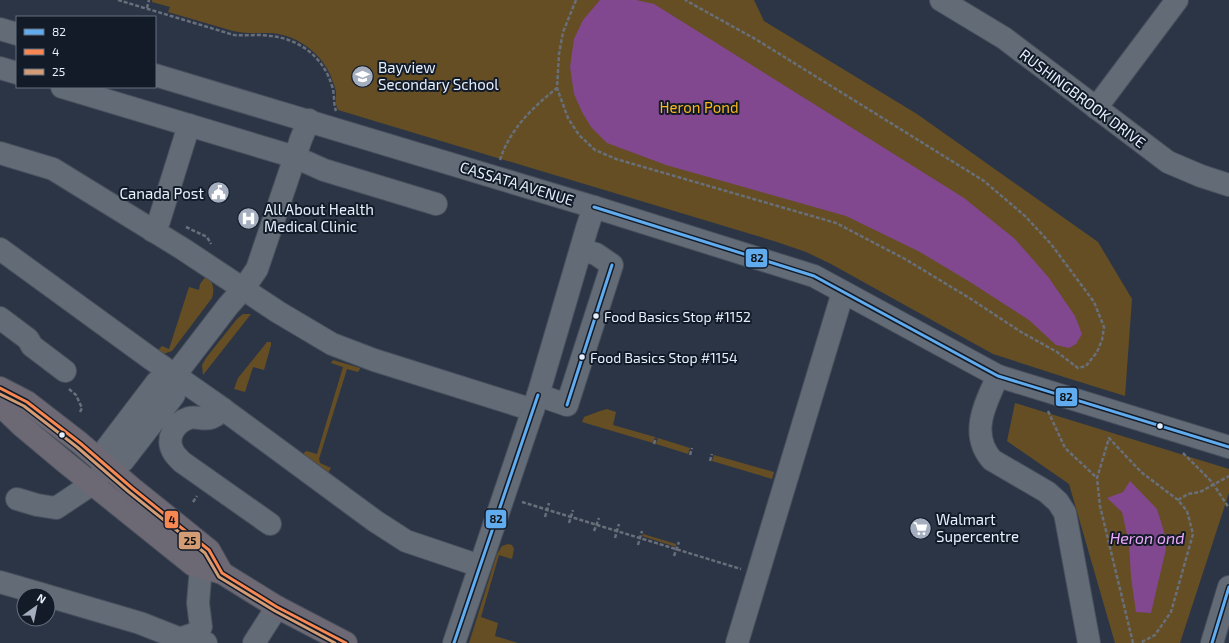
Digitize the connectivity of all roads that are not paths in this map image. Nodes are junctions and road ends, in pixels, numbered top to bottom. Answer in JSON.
{"nodes":[{"id":1,"x":941,"y":0,"type":"edge"},
{"id":2,"x":1177,"y":0,"type":"edge"},
{"id":3,"x":0,"y":29,"type":"edge"},
{"id":4,"x":16,"y":34,"type":"edge"},
{"id":5,"x":0,"y":68,"type":"edge"},
{"id":6,"x":16,"y":74,"type":"edge"},
{"id":7,"x":156,"y":75,"type":"edge"},
{"id":8,"x":65,"y":88,"type":"edge"},
{"id":9,"x":1096,"y":108,"type":"junction"},
{"id":10,"x":309,"y":120,"type":"junction"},
{"id":11,"x":189,"y":125,"type":"junction"},
{"id":12,"x":0,"y":153,"type":"edge"},
{"id":13,"x":295,"y":157,"type":"junction"},
{"id":14,"x":1229,"y":185,"type":"edge"},
{"id":15,"x":436,"y":204,"type":"dead end"},
{"id":16,"x":594,"y":207,"type":"junction"},
{"id":17,"x":153,"y":231,"type":"junction"},
{"id":18,"x":0,"y":249,"type":"edge"},
{"id":19,"x":581,"y":250,"type":"junction"},
{"id":20,"x":244,"y":288,"type":"junction"},
{"id":21,"x":843,"y":292,"type":"junction"},
{"id":22,"x":0,"y":318,"type":"edge"},
{"id":23,"x":65,"y":371,"type":"dead end"},
{"id":24,"x":174,"y":375,"type":"junction"},
{"id":25,"x":998,"y":376,"type":"junction"},
{"id":26,"x":0,"y":388,"type":"edge"},
{"id":27,"x":535,"y":402,"type":"junction"},
{"id":28,"x":0,"y":405,"type":"edge"},
{"id":29,"x":223,"y":409,"type":"junction"},
{"id":30,"x":1229,"y":447,"type":"edge"},
{"id":31,"x":107,"y":467,"type":"junction"},
{"id":32,"x":92,"y":484,"type":"junction"},
{"id":33,"x":17,"y":499,"type":"dead end"},
{"id":34,"x":270,"y":524,"type":"dead end"},
{"id":35,"x":480,"y":566,"type":"junction"},
{"id":36,"x":201,"y":567,"type":"junction"},
{"id":37,"x":222,"y":573,"type":"junction"},
{"id":38,"x":0,"y":582,"type":"edge"},
{"id":39,"x":17,"y":587,"type":"edge"},
{"id":40,"x":1229,"y":587,"type":"edge"},
{"id":41,"x":56,"y":598,"type":"edge"},
{"id":42,"x":277,"y":607,"type":"junction"},
{"id":43,"x":182,"y":638,"type":"junction"},
{"id":44,"x":206,"y":643,"type":"edge"},
{"id":45,"x":254,"y":643,"type":"edge"},
{"id":46,"x":346,"y":643,"type":"edge"},
{"id":47,"x":454,"y":643,"type":"edge"},
{"id":48,"x":737,"y":643,"type":"edge"},
{"id":49,"x":1088,"y":643,"type":"edge"},
{"id":50,"x":1212,"y":643,"type":"edge"}],
"edges":[{"from":1,"to":9,"type":"street","name":"RUSHINGBROOK DRIVE"},
{"from":2,"to":9,"type":"street"},
{"from":3,"to":4,"type":"street"},
{"from":5,"to":6,"type":"street"},
{"from":7,"to":10,"type":"street","name":"CASSATA AVENUE"},
{"from":8,"to":11,"type":"street"},
{"from":9,"to":14,"type":"street","name":"RUSHINGBROOK DRIVE"},
{"from":10,"to":13,"type":"street"},
{"from":10,"to":16,"type":"street","name":"CASSATA AVENUE"},
{"from":11,"to":13,"type":"street"},
{"from":11,"to":17,"type":"street"},
{"from":12,"to":17,"type":"street"},
{"from":13,"to":15,"type":"street"},
{"from":13,"to":20,"type":"street"},
{"from":16,"to":19,"type":"street"},
{"from":16,"to":21,"type":"street","name":"CASSATA AVENUE"},
{"from":17,"to":20,"type":"street"},
{"from":18,"to":24,"type":"street"},
{"from":19,"to":27,"type":"street"},
{"from":19,"to":27,"type":"street"},
{"from":20,"to":24,"type":"street"},
{"from":20,"to":27,"type":"street"},
{"from":21,"to":25,"type":"street","name":"CASSATA AVENUE"},
{"from":21,"to":48,"type":"street"},
{"from":22,"to":23,"type":"street"},
{"from":24,"to":29,"type":"street"},
{"from":24,"to":31,"type":"street"},
{"from":25,"to":30,"type":"street","name":"CASSATA AVENUE"},
{"from":25,"to":49,"type":"street"},
{"from":26,"to":31,"type":"main road"},
{"from":27,"to":35,"type":"street"},
{"from":28,"to":32,"type":"main road"},
{"from":29,"to":34,"type":"street"},
{"from":29,"to":35,"type":"street"},
{"from":31,"to":32,"type":"street"},
{"from":31,"to":37,"type":"main road"},
{"from":32,"to":33,"type":"street"},
{"from":32,"to":36,"type":"main road"},
{"from":35,"to":47,"type":"street"},
{"from":36,"to":37,"type":"main road"},
{"from":36,"to":43,"type":"street"},
{"from":37,"to":42,"type":"main road"},
{"from":38,"to":39,"type":"street"},
{"from":40,"to":50,"type":"street"},
{"from":41,"to":43,"type":"street"},
{"from":42,"to":45,"type":"street"},
{"from":42,"to":46,"type":"main road"},
{"from":43,"to":44,"type":"street"}]}
